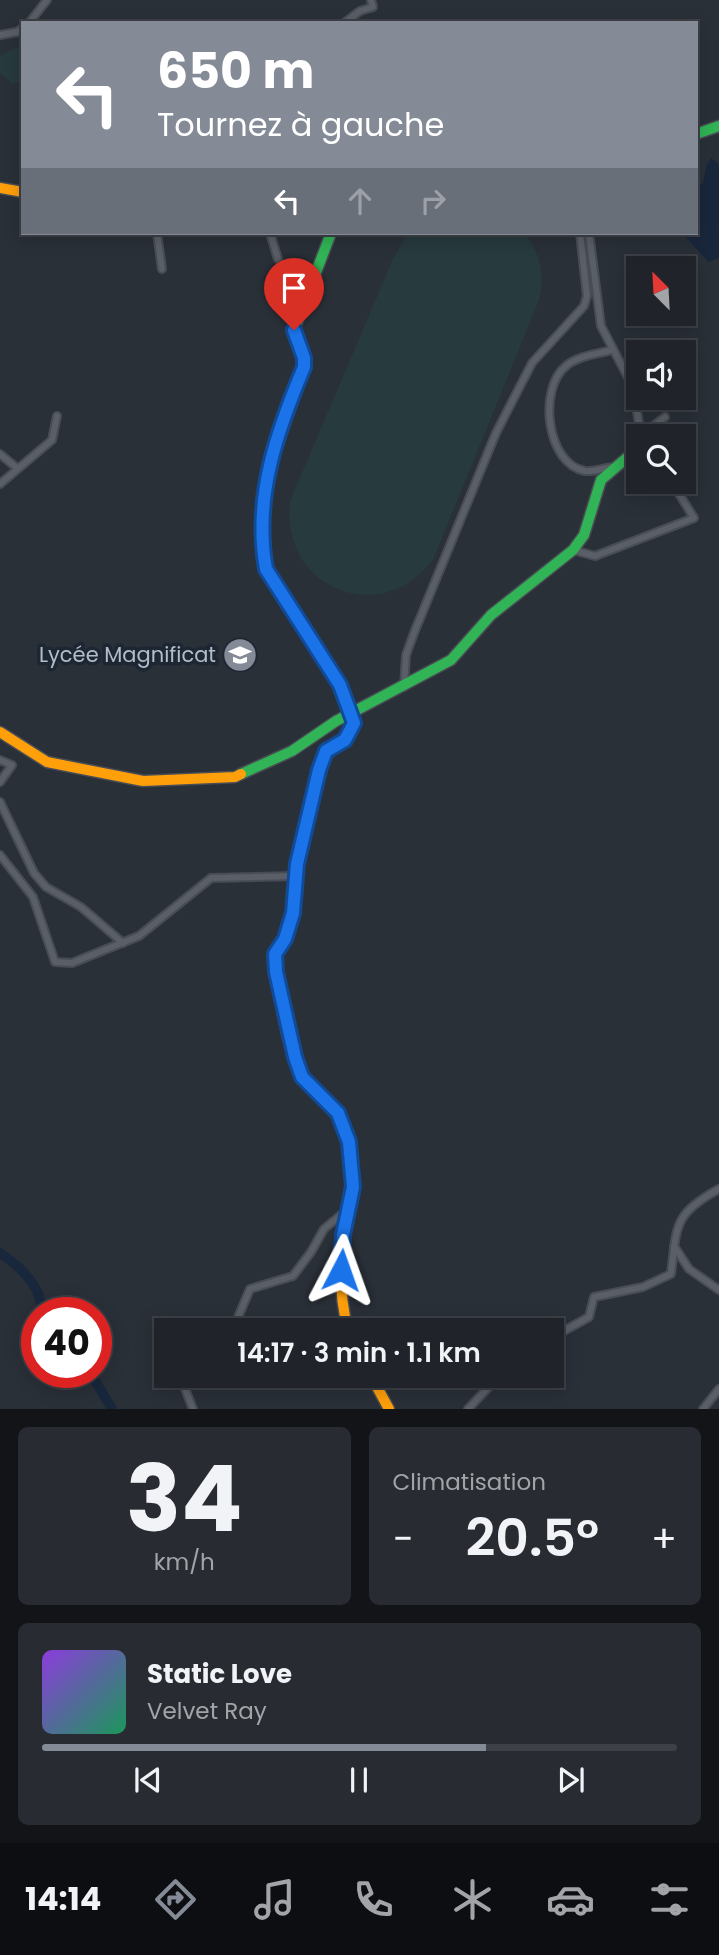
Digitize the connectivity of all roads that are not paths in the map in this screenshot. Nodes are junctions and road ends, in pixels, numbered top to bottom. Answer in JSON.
{"nodes":[{"id":1,"x":47,"y":0,"type":"edge"},
{"id":2,"x":371,"y":0,"type":"edge"},
{"id":3,"x":31,"y":21,"type":"edge"},
{"id":4,"x":347,"y":21,"type":"edge"},
{"id":5,"x":21,"y":29,"type":"edge"},
{"id":6,"x":0,"y":35,"type":"edge"},
{"id":7,"x":719,"y":126,"type":"edge"},
{"id":8,"x":698,"y":133,"type":"edge"},
{"id":9,"x":0,"y":188,"type":"edge"},
{"id":10,"x":21,"y":192,"type":"edge"},
{"id":11,"x":157,"y":235,"type":"edge"},
{"id":12,"x":271,"y":235,"type":"edge"},
{"id":13,"x":330,"y":235,"type":"edge"},
{"id":14,"x":580,"y":235,"type":"edge"},
{"id":15,"x":589,"y":235,"type":"edge"},
{"id":16,"x":278,"y":259,"type":"dead end"},
{"id":17,"x":162,"y":269,"type":"dead end"},
{"id":18,"x":612,"y":350,"type":"junction"},
{"id":19,"x":57,"y":416,"type":"dead end"},
{"id":20,"x":664,"y":417,"type":"dead end"},
{"id":21,"x":639,"y":424,"type":"edge"},
{"id":22,"x":656,"y":424,"type":"edge"},
{"id":23,"x":0,"y":454,"type":"edge"},
{"id":24,"x":626,"y":457,"type":"edge"},
{"id":25,"x":612,"y":467,"type":"junction"},
{"id":26,"x":17,"y":468,"type":"junction"},
{"id":27,"x":0,"y":484,"type":"edge"},
{"id":28,"x":679,"y":494,"type":"edge"},
{"id":29,"x":573,"y":550,"type":"junction"},
{"id":30,"x":404,"y":687,"type":"junction"},
{"id":31,"x":352,"y":714,"type":"junction"},
{"id":32,"x":0,"y":732,"type":"edge"},
{"id":33,"x":0,"y":760,"type":"edge"},
{"id":34,"x":0,"y":782,"type":"edge"},
{"id":35,"x":0,"y":802,"type":"edge"},
{"id":36,"x":0,"y":855,"type":"edge"},
{"id":37,"x":296,"y":876,"type":"junction"},
{"id":38,"x":123,"y":943,"type":"junction"},
{"id":39,"x":719,"y":1189,"type":"edge"},
{"id":40,"x":349,"y":1208,"type":"junction"},
{"id":41,"x":674,"y":1246,"type":"junction"},
{"id":42,"x":719,"y":1290,"type":"edge"},
{"id":43,"x":238,"y":1318,"type":"edge"},
{"id":44,"x":345,"y":1318,"type":"edge"},
{"id":45,"x":564,"y":1331,"type":"edge"},
{"id":46,"x":185,"y":1388,"type":"edge"},
{"id":47,"x":378,"y":1388,"type":"edge"},
{"id":48,"x":488,"y":1388,"type":"edge"},
{"id":49,"x":719,"y":1389,"type":"edge"},
{"id":50,"x":193,"y":1409,"type":"edge"},
{"id":51,"x":389,"y":1409,"type":"edge"},
{"id":52,"x":468,"y":1409,"type":"edge"},
{"id":53,"x":703,"y":1409,"type":"edge"}],
"edges":[{"from":1,"to":3,"type":"street"},
{"from":2,"to":4,"type":"street"},
{"from":5,"to":6,"type":"street"},
{"from":7,"to":8,"type":"street"},
{"from":9,"to":10,"type":"street"},
{"from":11,"to":17,"type":"street"},
{"from":12,"to":16,"type":"street"},
{"from":13,"to":31,"type":"street"},
{"from":14,"to":30,"type":"street"},
{"from":15,"to":18,"type":"street"},
{"from":18,"to":21,"type":"street"},
{"from":18,"to":25,"type":"street"},
{"from":19,"to":26,"type":"street"},
{"from":20,"to":22,"type":"street"},
{"from":23,"to":26,"type":"street"},
{"from":24,"to":25,"type":"street"},
{"from":25,"to":29,"type":"street"},
{"from":26,"to":27,"type":"street"},
{"from":28,"to":29,"type":"street"},
{"from":29,"to":30,"type":"street"},
{"from":30,"to":31,"type":"street"},
{"from":31,"to":32,"type":"street"},
{"from":31,"to":37,"type":"street"},
{"from":33,"to":34,"type":"street"},
{"from":35,"to":38,"type":"street"},
{"from":36,"to":38,"type":"street"},
{"from":37,"to":38,"type":"street"},
{"from":37,"to":40,"type":"street"},
{"from":39,"to":41,"type":"street"},
{"from":40,"to":43,"type":"street"},
{"from":40,"to":44,"type":"street"},
{"from":41,"to":42,"type":"street"},
{"from":41,"to":45,"type":"street"},
{"from":46,"to":50,"type":"street"},
{"from":47,"to":51,"type":"street"},
{"from":48,"to":52,"type":"street"},
{"from":49,"to":53,"type":"street"}]}
